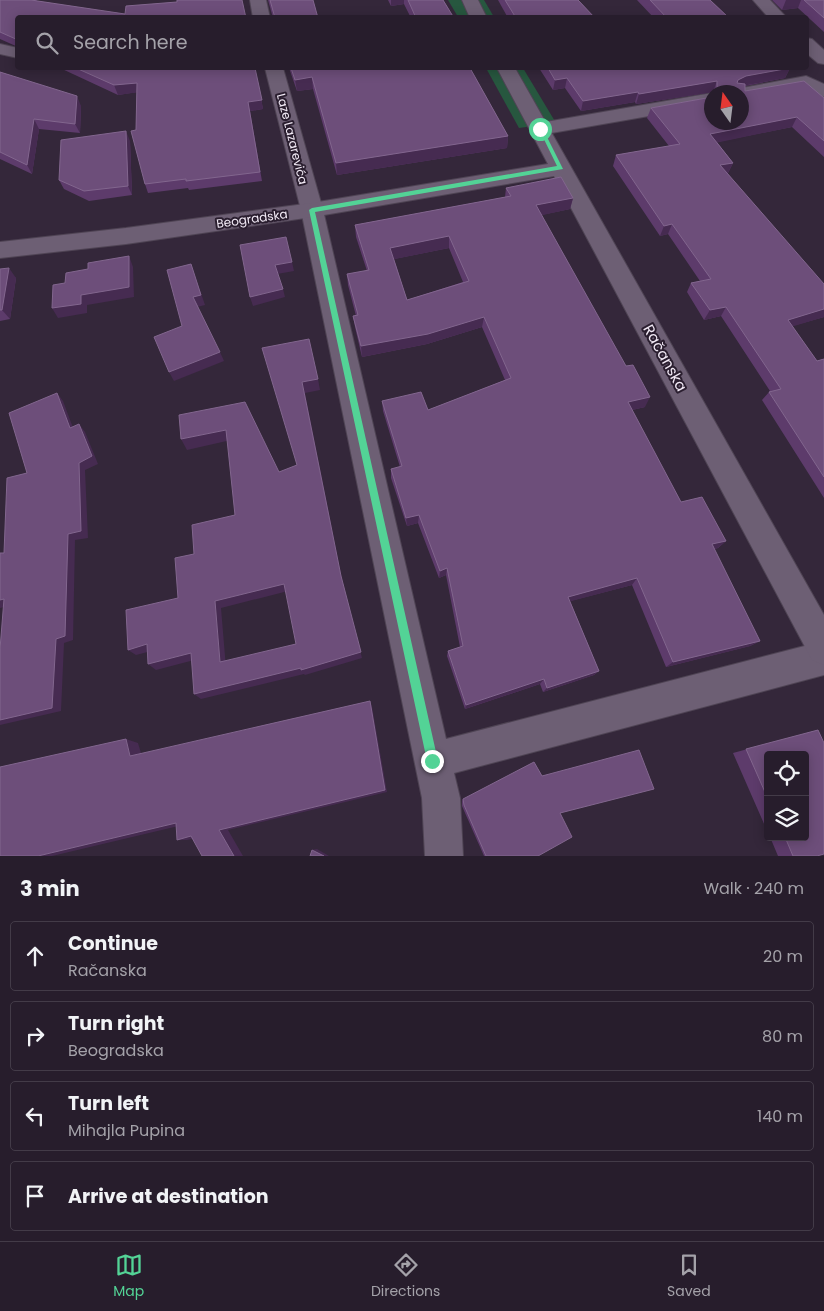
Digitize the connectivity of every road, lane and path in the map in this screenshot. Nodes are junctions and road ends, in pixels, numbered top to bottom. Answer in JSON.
{"nodes":[{"id":1,"x":258,"y":0,"type":"edge"},
{"id":2,"x":470,"y":0,"type":"edge"},
{"id":3,"x":761,"y":0,"type":"edge"},
{"id":4,"x":261,"y":15,"type":"edge"},
{"id":5,"x":478,"y":15,"type":"edge"},
{"id":6,"x":776,"y":15,"type":"edge"},
{"id":7,"x":809,"y":46,"type":"edge"},
{"id":8,"x":0,"y":48,"type":"edge"},
{"id":9,"x":15,"y":52,"type":"edge"},
{"id":10,"x":824,"y":60,"type":"edge"},
{"id":11,"x":275,"y":70,"type":"edge"},
{"id":12,"x":507,"y":70,"type":"edge"},
{"id":13,"x":824,"y":76,"type":"edge"},
{"id":14,"x":806,"y":82,"type":"junction"},
{"id":15,"x":824,"y":91,"type":"edge"},
{"id":16,"x":749,"y":93,"type":"edge"},
{"id":17,"x":704,"y":100,"type":"edge"},
{"id":18,"x":540,"y":129,"type":"junction"},
{"id":19,"x":561,"y":168,"type":"junction"},
{"id":20,"x":312,"y":210,"type":"junction"},
{"id":21,"x":0,"y":250,"type":"edge"},
{"id":22,"x":824,"y":648,"type":"edge"},
{"id":23,"x":824,"y":658,"type":"edge"},
{"id":24,"x":432,"y":761,"type":"junction"},
{"id":25,"x":444,"y":856,"type":"edge"}],
"edges":[{"from":1,"to":4,"type":"street"},
{"from":2,"to":5,"type":"street"},
{"from":3,"to":6,"type":"street"},
{"from":7,"to":10,"type":"street"},
{"from":8,"to":9,"type":"street"},
{"from":11,"to":20,"type":"street","name":"Laze Lazarevića"},
{"from":12,"to":18,"type":"street","name":"Račanska"},
{"from":13,"to":14,"type":"street"},
{"from":14,"to":15,"type":"street"},
{"from":14,"to":16,"type":"street"},
{"from":17,"to":18,"type":"street"},
{"from":18,"to":19,"type":"street","name":"Račanska"},
{"from":19,"to":20,"type":"street","name":"Beogradska"},
{"from":19,"to":22,"type":"street","name":"Račanska"},
{"from":20,"to":21,"type":"street","name":"Beogradska"},
{"from":20,"to":24,"type":"street","name":"Laze Lazarevića"},
{"from":23,"to":24,"type":"street"},
{"from":24,"to":25,"type":"street","name":"Laze Lazarevića"}]}
